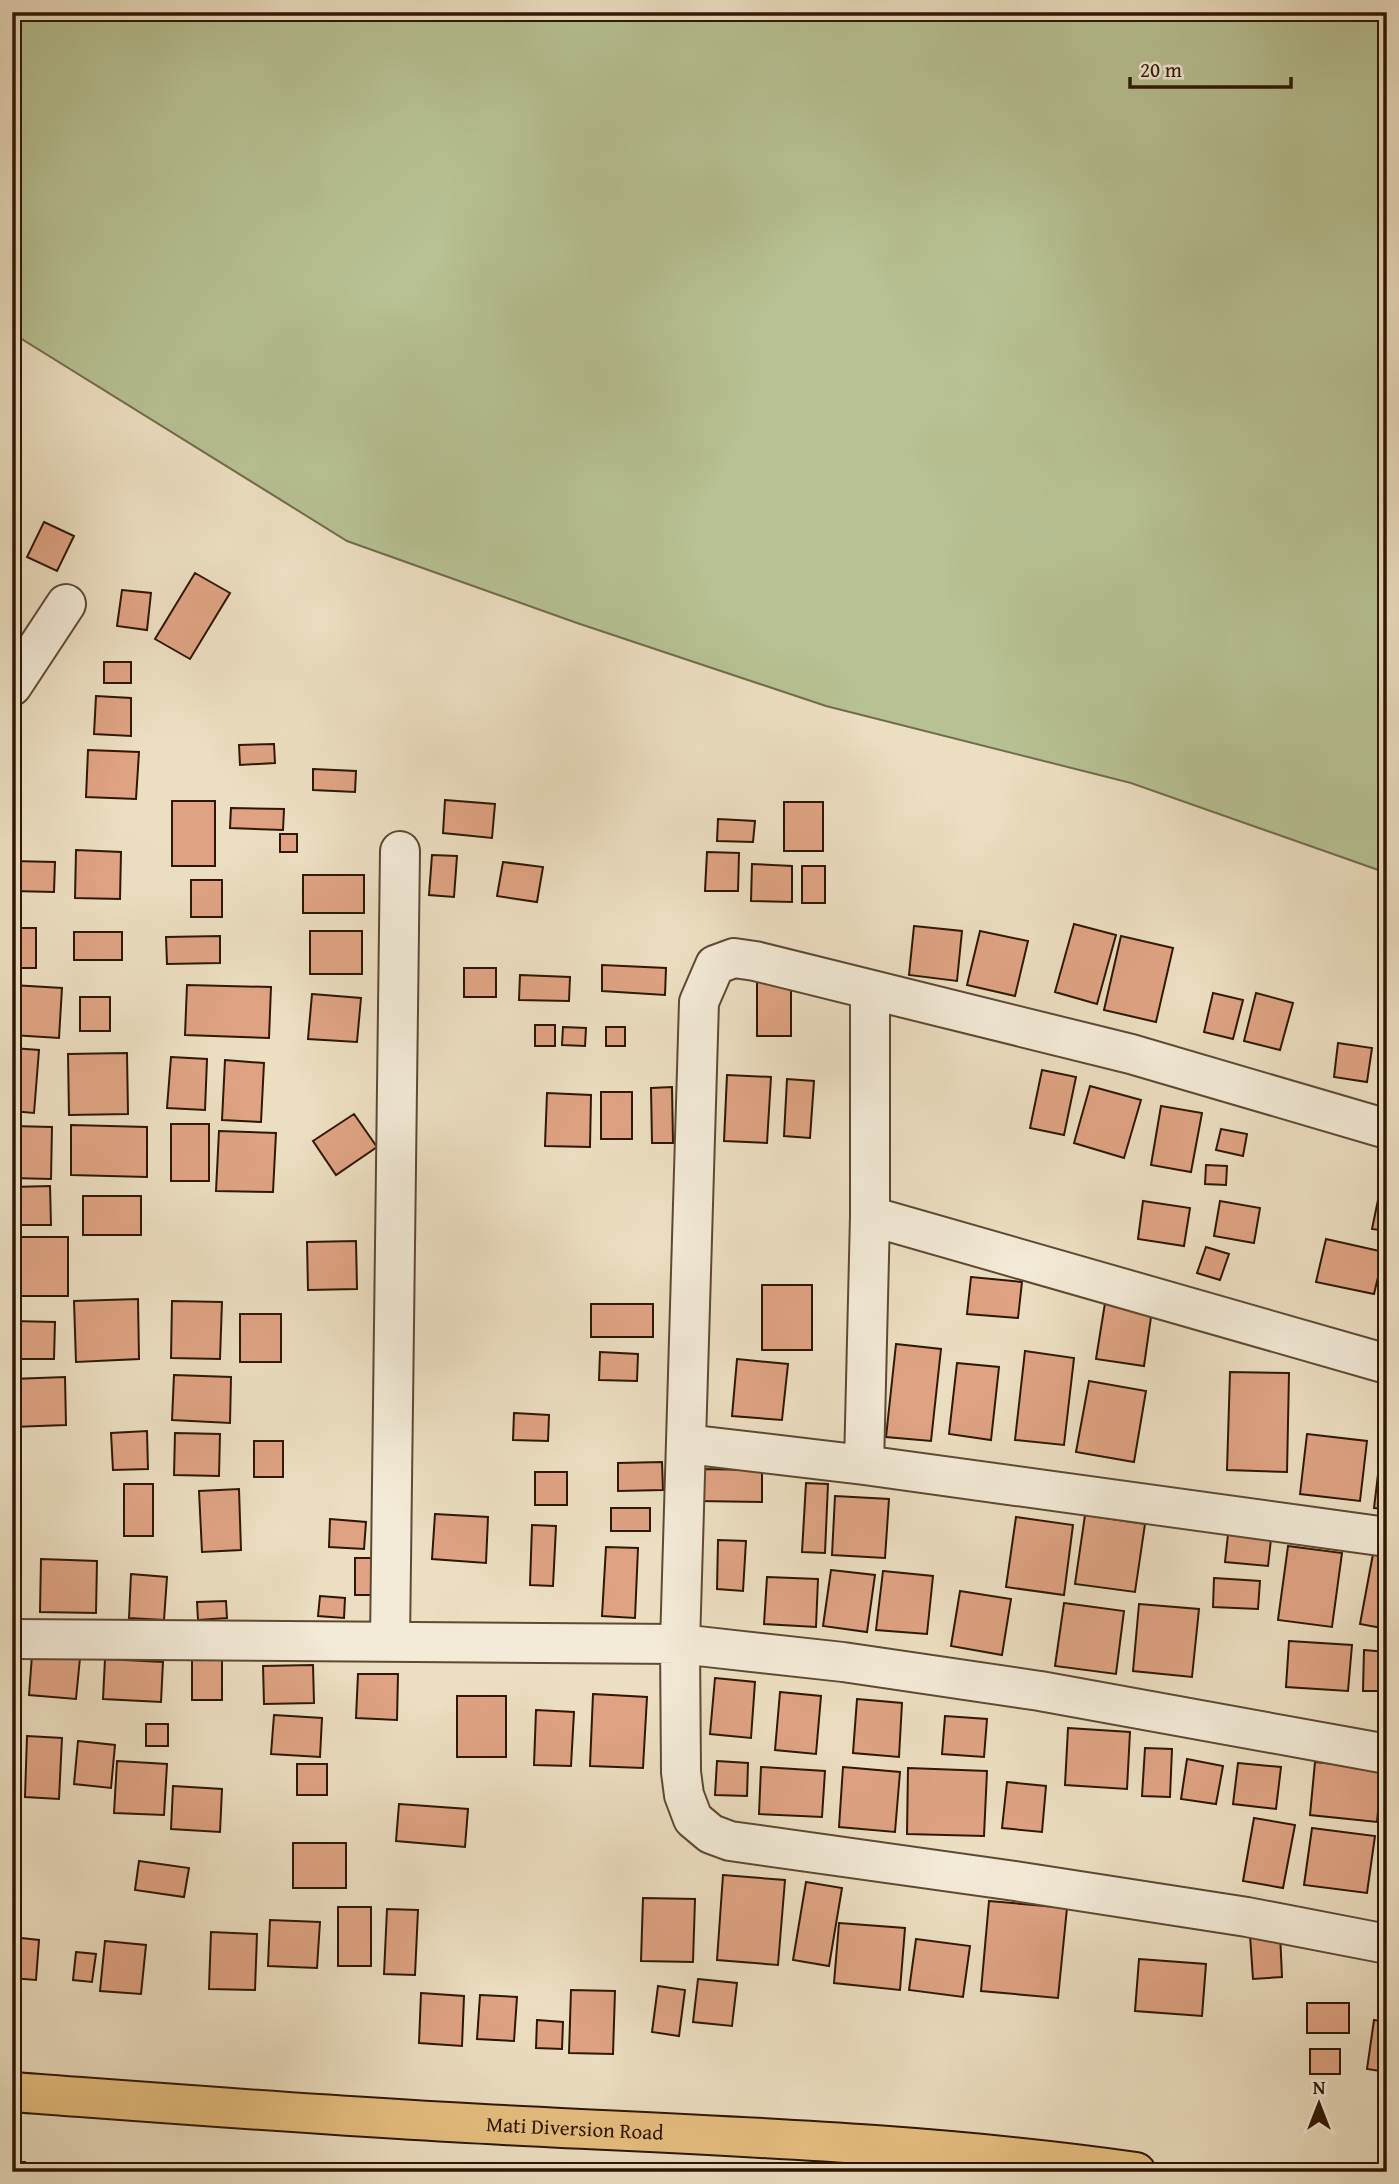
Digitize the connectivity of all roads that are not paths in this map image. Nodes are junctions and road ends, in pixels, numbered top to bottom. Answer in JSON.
{"nodes":[{"id":1,"x":66,"y":604,"type":"dead end"},
{"id":2,"x":12,"y":686,"type":"edge"},
{"id":3,"x":400,"y":851,"type":"dead end"},
{"id":4,"x":870,"y":991,"type":"junction"},
{"id":5,"x":1387,"y":1129,"type":"edge"},
{"id":6,"x":870,"y":1216,"type":"junction"},
{"id":7,"x":1387,"y":1364,"type":"edge"},
{"id":8,"x":686,"y":1444,"type":"junction"},
{"id":9,"x":864,"y":1465,"type":"junction"},
{"id":10,"x":1387,"y":1537,"type":"edge"},
{"id":11,"x":12,"y":1639,"type":"edge"},
{"id":12,"x":390,"y":1642,"type":"junction"},
{"id":13,"x":680,"y":1644,"type":"junction"},
{"id":14,"x":1387,"y":1754,"type":"edge"},
{"id":15,"x":1387,"y":1944,"type":"edge"},
{"id":16,"x":12,"y":2092,"type":"edge"},
{"id":17,"x":1136,"y":2172,"type":"edge"}],
"edges":[{"from":1,"to":2,"type":"street"},
{"from":3,"to":12,"type":"street"},
{"from":4,"to":5,"type":"street"},
{"from":4,"to":6,"type":"street"},
{"from":4,"to":8,"type":"street"},
{"from":6,"to":7,"type":"street"},
{"from":6,"to":9,"type":"street"},
{"from":8,"to":9,"type":"street"},
{"from":8,"to":13,"type":"street"},
{"from":9,"to":10,"type":"street"},
{"from":11,"to":12,"type":"street"},
{"from":12,"to":13,"type":"street"},
{"from":13,"to":14,"type":"street"},
{"from":13,"to":15,"type":"street"},
{"from":16,"to":17,"type":"highway","name":"Mati Diversion Road"}]}
